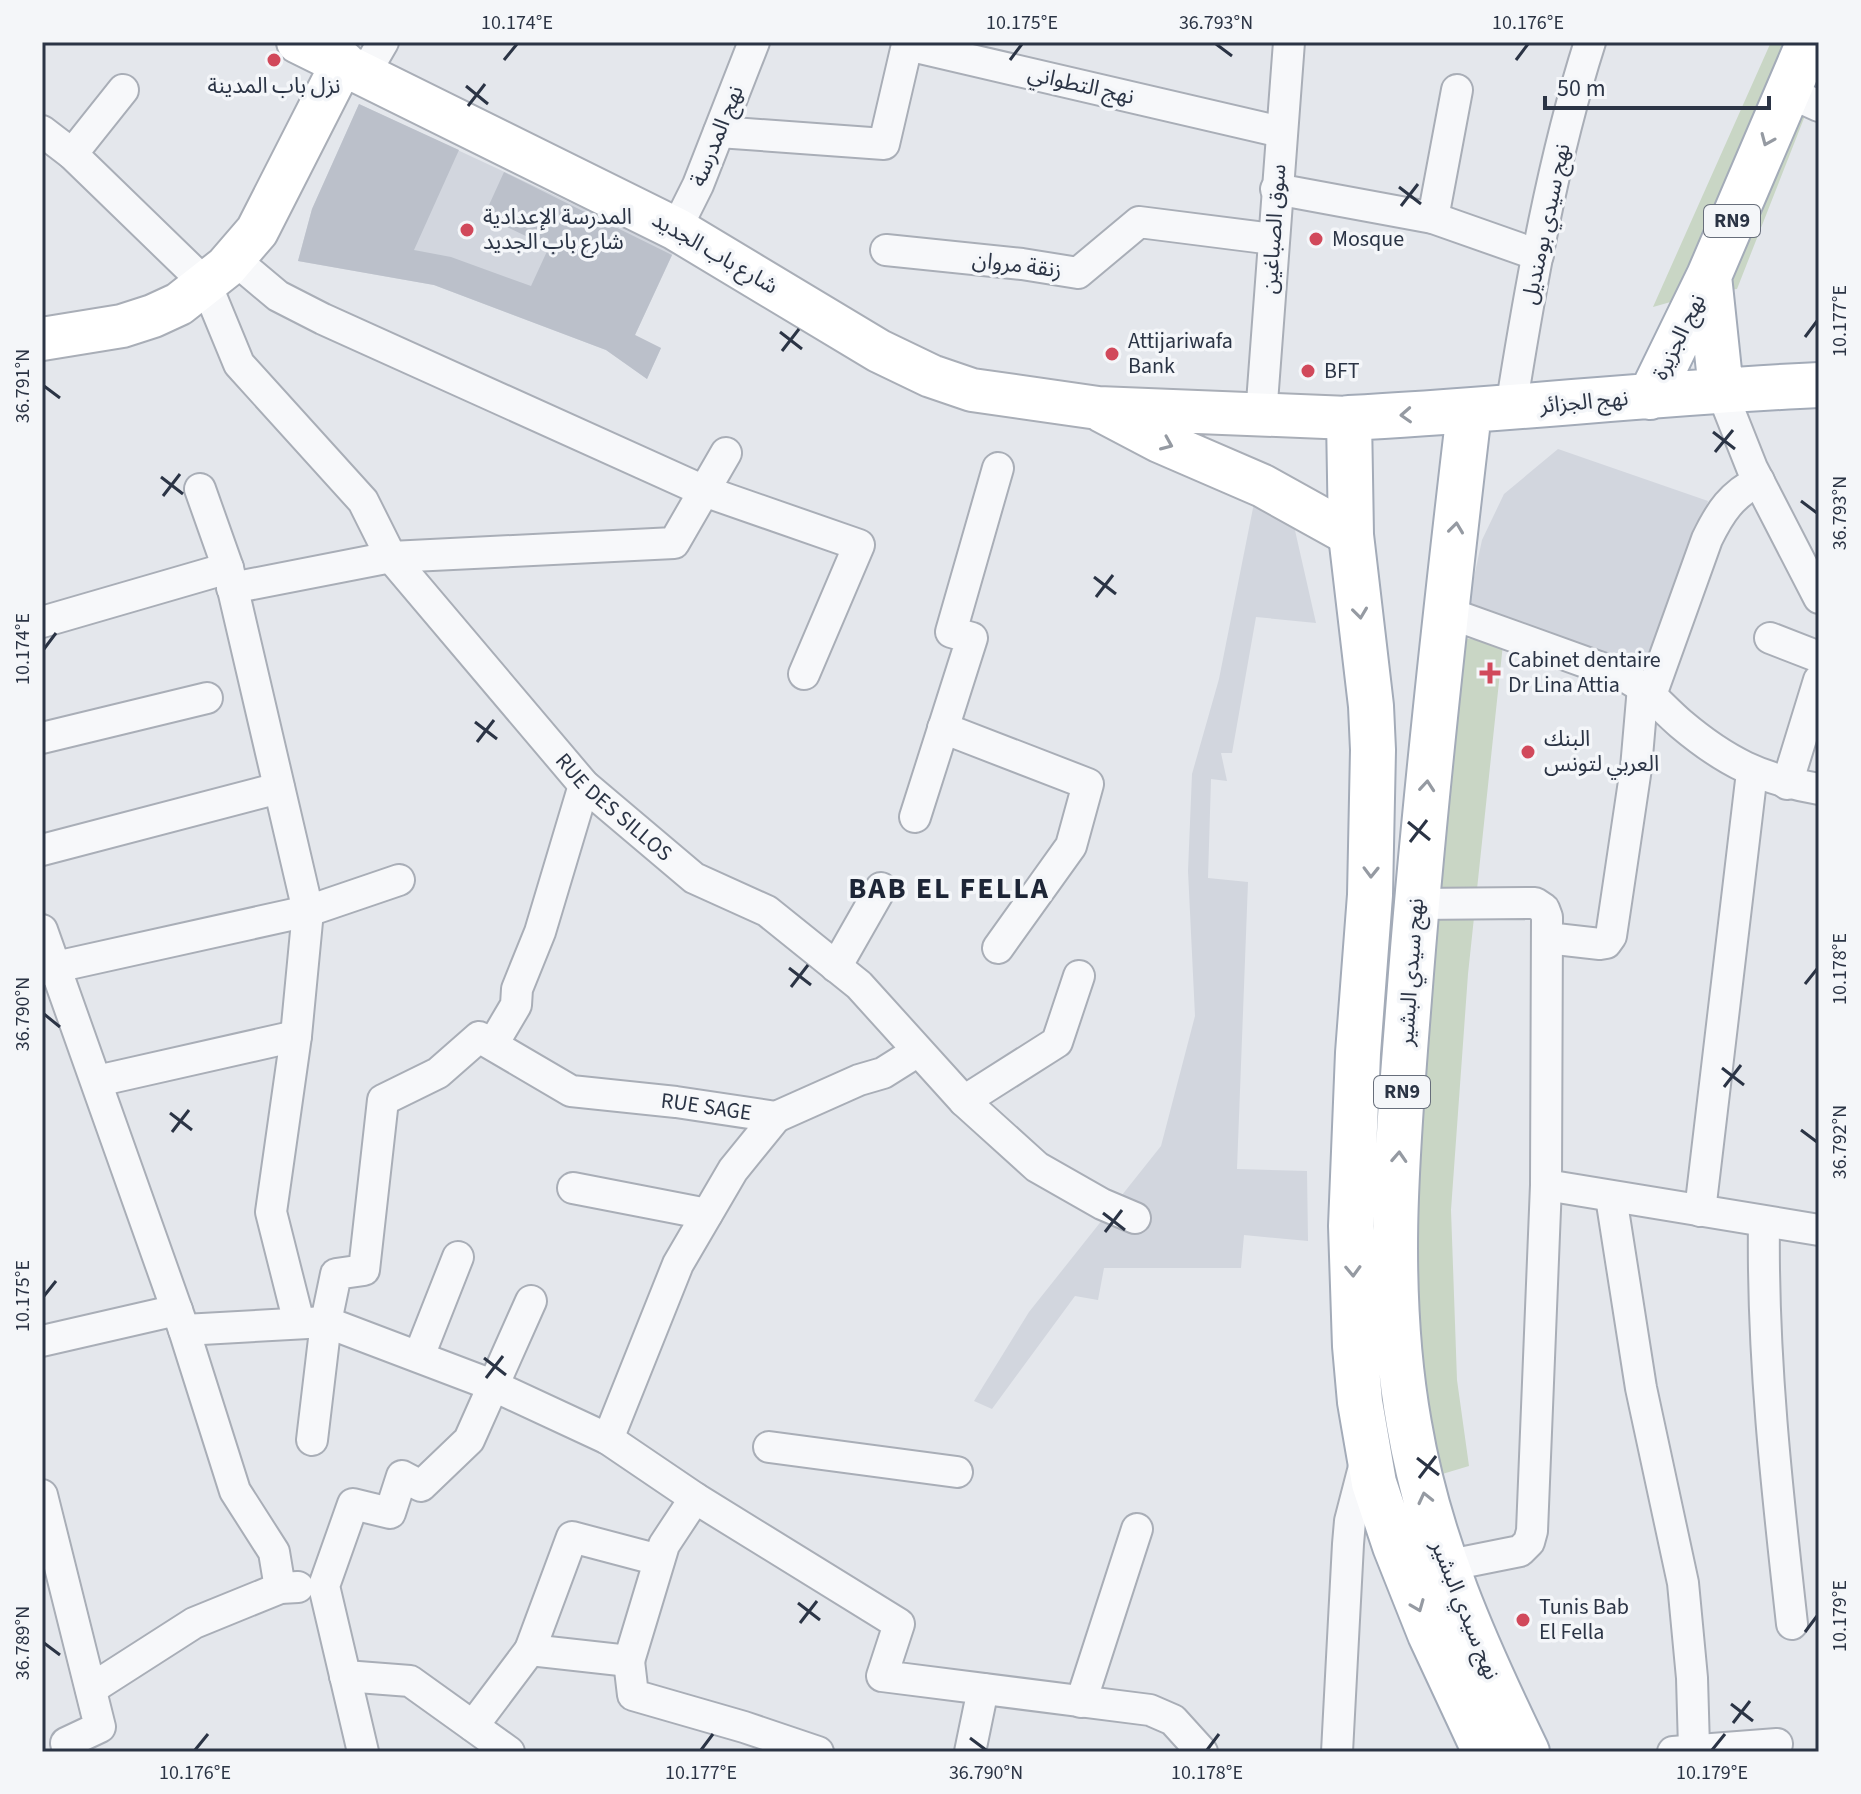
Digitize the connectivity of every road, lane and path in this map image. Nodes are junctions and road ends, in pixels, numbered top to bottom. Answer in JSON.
{"nodes":[{"id":1,"x":300,"y":42,"type":"edge"},
{"id":2,"x":754,"y":42,"type":"edge"},
{"id":3,"x":1590,"y":42,"type":"edge"},
{"id":4,"x":1809,"y":42,"type":"edge"},
{"id":5,"x":1286,"y":43,"type":"edge"},
{"id":6,"x":364,"y":59,"type":"edge"},
{"id":7,"x":123,"y":90,"type":"dead end"},
{"id":8,"x":1457,"y":90,"type":"dead end"},
{"id":9,"x":1804,"y":99,"type":"edge"},
{"id":10,"x":719,"y":132,"type":"junction"},
{"id":11,"x":1281,"y":132,"type":"junction"},
{"id":12,"x":43,"y":135,"type":"edge"},
{"id":13,"x":72,"y":154,"type":"junction"},
{"id":14,"x":1276,"y":189,"type":"junction"},
{"id":15,"x":1433,"y":218,"type":"junction"},
{"id":16,"x":676,"y":229,"type":"junction"},
{"id":17,"x":1273,"y":239,"type":"junction"},
{"id":18,"x":886,"y":250,"type":"dead end"},
{"id":19,"x":1538,"y":255,"type":"junction"},
{"id":20,"x":247,"y":270,"type":"dead end"},
{"id":21,"x":1709,"y":276,"type":"junction"},
{"id":22,"x":206,"y":284,"type":"junction"},
{"id":23,"x":42,"y":339,"type":"edge"},
{"id":24,"x":1819,"y":385,"type":"edge"},
{"id":25,"x":1721,"y":390,"type":"junction"},
{"id":26,"x":1650,"y":397,"type":"junction"},
{"id":27,"x":1098,"y":408,"type":"junction"},
{"id":28,"x":1490,"y":410,"type":"junction"},
{"id":29,"x":1261,"y":416,"type":"junction"},
{"id":30,"x":1349,"y":418,"type":"junction"},
{"id":31,"x":726,"y":453,"type":"dead end"},
{"id":32,"x":998,"y":468,"type":"dead end"},
{"id":33,"x":1759,"y":481,"type":"junction"},
{"id":34,"x":200,"y":489,"type":"dead end"},
{"id":35,"x":704,"y":491,"type":"junction"},
{"id":36,"x":1351,"y":535,"type":"junction"},
{"id":37,"x":391,"y":557,"type":"junction"},
{"id":38,"x":230,"y":578,"type":"junction"},
{"id":39,"x":1819,"y":598,"type":"edge"},
{"id":40,"x":1446,"y":612,"type":"junction"},
{"id":41,"x":42,"y":622,"type":"edge"},
{"id":42,"x":1770,"y":638,"type":"dead end"},
{"id":43,"x":1819,"y":657,"type":"edge"},
{"id":44,"x":804,"y":674,"type":"dead end"},
{"id":45,"x":1819,"y":680,"type":"edge"},
{"id":46,"x":1647,"y":691,"type":"junction"},
{"id":47,"x":207,"y":698,"type":"dead end"},
{"id":48,"x":943,"y":728,"type":"junction"},
{"id":49,"x":42,"y":738,"type":"edge"},
{"id":50,"x":1752,"y":772,"type":"junction"},
{"id":51,"x":1787,"y":784,"type":"junction"},
{"id":52,"x":584,"y":785,"type":"junction"},
{"id":53,"x":279,"y":788,"type":"junction"},
{"id":54,"x":1819,"y":789,"type":"edge"},
{"id":55,"x":915,"y":817,"type":"dead end"},
{"id":56,"x":42,"y":850,"type":"edge"},
{"id":57,"x":399,"y":880,"type":"dead end"},
{"id":58,"x":881,"y":888,"type":"dead end"},
{"id":59,"x":1416,"y":904,"type":"junction"},
{"id":60,"x":308,"y":911,"type":"junction"},
{"id":61,"x":42,"y":930,"type":"edge"},
{"id":62,"x":1547,"y":938,"type":"junction"},
{"id":63,"x":998,"y":948,"type":"dead end"},
{"id":64,"x":836,"y":967,"type":"junction"},
{"id":65,"x":49,"y":968,"type":"edge"},
{"id":66,"x":1079,"y":976,"type":"dead end"},
{"id":67,"x":296,"y":1036,"type":"junction"},
{"id":68,"x":493,"y":1044,"type":"junction"},
{"id":69,"x":918,"y":1051,"type":"junction"},
{"id":70,"x":97,"y":1081,"type":"junction"},
{"id":71,"x":964,"y":1101,"type":"junction"},
{"id":72,"x":776,"y":1117,"type":"junction"},
{"id":73,"x":1546,"y":1185,"type":"junction"},
{"id":74,"x":573,"y":1188,"type":"dead end"},
{"id":75,"x":1611,"y":1197,"type":"junction"},
{"id":76,"x":1700,"y":1211,"type":"junction"},
{"id":77,"x":707,"y":1214,"type":"junction"},
{"id":78,"x":1135,"y":1218,"type":"dead end"},
{"id":79,"x":1764,"y":1222,"type":"junction"},
{"id":80,"x":1351,"y":1226,"type":"junction"},
{"id":81,"x":1395,"y":1226,"type":"junction"},
{"id":82,"x":1819,"y":1230,"type":"edge"},
{"id":83,"x":458,"y":1257,"type":"dead end"},
{"id":84,"x":531,"y":1301,"type":"dead end"},
{"id":85,"x":181,"y":1320,"type":"junction"},
{"id":86,"x":312,"y":1322,"type":"junction"},
{"id":87,"x":42,"y":1341,"type":"edge"},
{"id":88,"x":419,"y":1356,"type":"junction"},
{"id":89,"x":492,"y":1385,"type":"junction"},
{"id":90,"x":608,"y":1439,"type":"junction"},
{"id":91,"x":312,"y":1440,"type":"dead end"},
{"id":92,"x":769,"y":1447,"type":"dead end"},
{"id":93,"x":1368,"y":1453,"type":"junction"},
{"id":94,"x":957,"y":1472,"type":"dead end"},
{"id":95,"x":42,"y":1495,"type":"edge"},
{"id":96,"x":695,"y":1498,"type":"junction"},
{"id":97,"x":1137,"y":1529,"type":"dead end"},
{"id":98,"x":659,"y":1560,"type":"junction"},
{"id":99,"x":1445,"y":1566,"type":"junction"},
{"id":100,"x":324,"y":1586,"type":"junction"},
{"id":101,"x":280,"y":1588,"type":"junction"},
{"id":102,"x":1792,"y":1624,"type":"dead end"},
{"id":103,"x":530,"y":1650,"type":"junction"},
{"id":104,"x":629,"y":1661,"type":"junction"},
{"id":105,"x":345,"y":1676,"type":"junction"},
{"id":106,"x":91,"y":1689,"type":"junction"},
{"id":107,"x":983,"y":1689,"type":"junction"},
{"id":108,"x":1081,"y":1702,"type":"junction"},
{"id":109,"x":473,"y":1726,"type":"junction"},
{"id":110,"x":739,"y":1739,"type":"edge"},
{"id":111,"x":1777,"y":1744,"type":"dead end"},
{"id":112,"x":1684,"y":1750,"type":"edge"},
{"id":113,"x":68,"y":1752,"type":"edge"},
{"id":114,"x":363,"y":1752,"type":"edge"},
{"id":115,"x":509,"y":1752,"type":"edge"},
{"id":116,"x":818,"y":1752,"type":"edge"},
{"id":117,"x":970,"y":1752,"type":"edge"},
{"id":118,"x":1202,"y":1752,"type":"edge"},
{"id":119,"x":1337,"y":1752,"type":"edge"},
{"id":120,"x":1485,"y":1752,"type":"edge"},
{"id":121,"x":1527,"y":1752,"type":"edge"}],
"edges":[{"from":1,"to":6,"type":"main road","name":"شارع باب الجديد"},
{"from":2,"to":10,"type":"street","name":"نهج المدرسة"},
{"from":3,"to":19,"type":"street","name":"نهج سيدي بومنديل"},
{"from":4,"to":9,"type":"main road","name":"نهج الجزيرة","number":"RN9"},
{"from":5,"to":11,"type":"street","name":"سوق الصباغين"},
{"from":6,"to":16,"type":"main road","name":"شارع باب الجديد"},
{"from":6,"to":22,"type":"main road"},
{"from":7,"to":13,"type":"street"},
{"from":8,"to":15,"type":"street"},
{"from":9,"to":21,"type":"main road","name":"نهج الجزيرة","number":"RN9","one_way":true},
{"from":10,"to":11,"type":"street","name":"نهج التطواني"},
{"from":10,"to":16,"type":"street","name":"نهج المدرسة"},
{"from":11,"to":14,"type":"street","name":"سوق الصباغين"},
{"from":12,"to":13,"type":"street"},
{"from":13,"to":22,"type":"street"},
{"from":14,"to":15,"type":"street"},
{"from":14,"to":17,"type":"street","name":"سوق الصباغين"},
{"from":15,"to":19,"type":"street"},
{"from":16,"to":27,"type":"main road","name":"شارع باب الجديد"},
{"from":17,"to":18,"type":"street","name":"زنقة مروان"},
{"from":17,"to":29,"type":"street","name":"سوق الصباغين"},
{"from":19,"to":28,"type":"street","name":"نهج سيدي بومنديل"},
{"from":20,"to":35,"type":"street"},
{"from":21,"to":25,"type":"main road","name":"نهج الجزيرة","number":"RN9"},
{"from":21,"to":26,"type":"main road","name":"نهج الجزيرة","number":"RN9"},
{"from":22,"to":23,"type":"main road"},
{"from":22,"to":37,"type":"street","name":"RUE DES SILLOS"},
{"from":24,"to":25,"type":"main road","name":"نهج الجزائر"},
{"from":25,"to":26,"type":"main road","name":"نهج الجزائر"},
{"from":25,"to":33,"type":"street"},
{"from":26,"to":28,"type":"main road","name":"نهج الجزائر"},
{"from":27,"to":29,"type":"main road","name":"شارع باب الجديد"},
{"from":27,"to":36,"type":"main road","name":"شارع باب الجديد","one_way":true},
{"from":28,"to":30,"type":"main road","name":"نهج الجزائر","one_way":true},
{"from":40,"to":28,"type":"main road","name":"نهج سيدي البشير","number":"RN9","one_way":true},
{"from":29,"to":30,"type":"main road","name":"شارع باب الجديد"},
{"from":30,"to":36,"type":"main road","name":"نهج سيدي البشير","number":"RN9"},
{"from":31,"to":35,"type":"street"},
{"from":32,"to":48,"type":"street"},
{"from":33,"to":39,"type":"street"},
{"from":33,"to":46,"type":"street"},
{"from":34,"to":38,"type":"street"},
{"from":35,"to":37,"type":"street"},
{"from":35,"to":44,"type":"street"},
{"from":36,"to":80,"type":"main road","name":"نهج سيدي البشير","number":"RN9","one_way":true},
{"from":37,"to":38,"type":"street"},
{"from":37,"to":52,"type":"street","name":"RUE DES SILLOS"},
{"from":38,"to":41,"type":"street"},
{"from":38,"to":53,"type":"street"},
{"from":40,"to":46,"type":"street"},
{"from":59,"to":40,"type":"main road","name":"نهج سيدي البشير","number":"RN9","one_way":true},
{"from":42,"to":43,"type":"street"},
{"from":45,"to":51,"type":"street"},
{"from":46,"to":50,"type":"street"},
{"from":46,"to":62,"type":"street"},
{"from":47,"to":49,"type":"street"},
{"from":48,"to":55,"type":"street"},
{"from":48,"to":63,"type":"street"},
{"from":50,"to":51,"type":"street"},
{"from":50,"to":76,"type":"street"},
{"from":51,"to":54,"type":"street"},
{"from":52,"to":64,"type":"street","name":"RUE DES SILLOS"},
{"from":52,"to":68,"type":"street"},
{"from":53,"to":56,"type":"street"},
{"from":53,"to":60,"type":"street"},
{"from":57,"to":60,"type":"street"},
{"from":58,"to":64,"type":"street"},
{"from":59,"to":62,"type":"street"},
{"from":81,"to":59,"type":"main road","name":"نهج سيدي البشير","number":"RN9","one_way":true},
{"from":60,"to":65,"type":"street"},
{"from":60,"to":67,"type":"street"},
{"from":61,"to":65,"type":"street"},
{"from":62,"to":73,"type":"street"},
{"from":64,"to":69,"type":"street","name":"RUE DES SILLOS"},
{"from":65,"to":70,"type":"street"},
{"from":66,"to":71,"type":"street"},
{"from":67,"to":70,"type":"street"},
{"from":67,"to":86,"type":"street"},
{"from":68,"to":72,"type":"street","name":"RUE SAGE"},
{"from":68,"to":86,"type":"street"},
{"from":69,"to":71,"type":"street","name":"RUE DES SILLOS"},
{"from":69,"to":72,"type":"street","name":"RUE SAGE"},
{"from":70,"to":85,"type":"street"},
{"from":71,"to":78,"type":"street","name":"RUE DES SILLOS"},
{"from":72,"to":77,"type":"street"},
{"from":73,"to":75,"type":"street"},
{"from":73,"to":99,"type":"street"},
{"from":74,"to":77,"type":"street"},
{"from":75,"to":76,"type":"street"},
{"from":75,"to":112,"type":"street"},
{"from":76,"to":79,"type":"street"},
{"from":77,"to":90,"type":"street"},
{"from":79,"to":82,"type":"street"},
{"from":79,"to":102,"type":"street"},
{"from":80,"to":81,"type":"main road"},
{"from":80,"to":93,"type":"main road","name":"نهج سيدي البشير","number":"RN9","one_way":true},
{"from":99,"to":81,"type":"main road","name":"نهج سيدي البشير","number":"RN9","one_way":true},
{"from":83,"to":88,"type":"street"},
{"from":84,"to":89,"type":"street"},
{"from":85,"to":86,"type":"street"},
{"from":85,"to":87,"type":"street"},
{"from":85,"to":101,"type":"street"},
{"from":86,"to":88,"type":"street"},
{"from":86,"to":91,"type":"street"},
{"from":88,"to":89,"type":"street"},
{"from":89,"to":90,"type":"street"},
{"from":89,"to":100,"type":"street"},
{"from":90,"to":96,"type":"street"},
{"from":92,"to":94,"type":"street"},
{"from":93,"to":119,"type":"street"},
{"from":93,"to":120,"type":"main road","name":"نهج سيدي البشير","number":"RN9","one_way":true},
{"from":95,"to":106,"type":"street"},
{"from":96,"to":98,"type":"street"},
{"from":96,"to":107,"type":"street"},
{"from":97,"to":108,"type":"street"},
{"from":98,"to":103,"type":"street"},
{"from":98,"to":104,"type":"street"},
{"from":99,"to":121,"type":"main road","name":"نهج سيدي البشير","number":"RN9"},
{"from":100,"to":101,"type":"street"},
{"from":100,"to":105,"type":"street"},
{"from":101,"to":106,"type":"street"},
{"from":103,"to":104,"type":"street"},
{"from":103,"to":109,"type":"street"},
{"from":104,"to":110,"type":"street"},
{"from":105,"to":109,"type":"street"},
{"from":105,"to":114,"type":"street"},
{"from":106,"to":113,"type":"street"},
{"from":107,"to":108,"type":"street"},
{"from":107,"to":117,"type":"street"},
{"from":108,"to":118,"type":"street"},
{"from":109,"to":115,"type":"street"},
{"from":110,"to":116,"type":"street"},
{"from":111,"to":112,"type":"street"}]}
